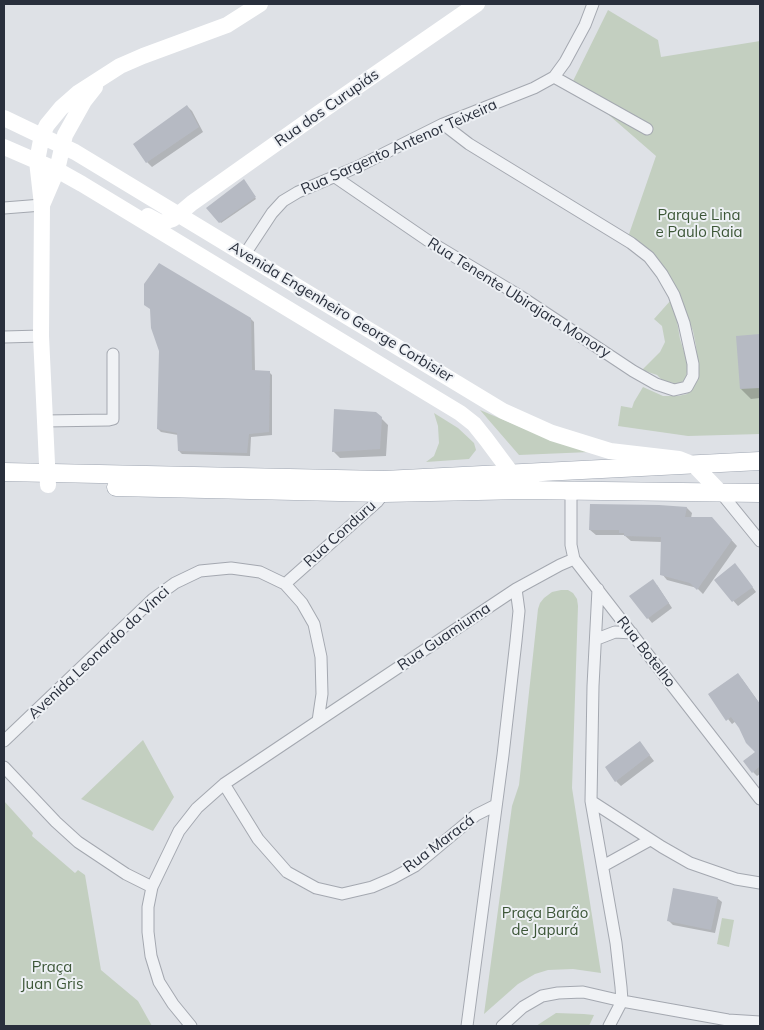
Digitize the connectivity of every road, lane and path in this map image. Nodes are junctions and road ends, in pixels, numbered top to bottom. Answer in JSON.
{"nodes":[{"id":1,"x":260,"y":4,"type":"edge"},
{"id":2,"x":477,"y":4,"type":"edge"},
{"id":3,"x":593,"y":4,"type":"edge"},
{"id":4,"x":554,"y":76,"type":"junction"},
{"id":5,"x":101,"y":79,"type":"junction"},
{"id":6,"x":4,"y":118,"type":"edge"},
{"id":7,"x":443,"y":124,"type":"junction"},
{"id":8,"x":648,"y":129,"type":"dead end"},
{"id":9,"x":42,"y":135,"type":"junction"},
{"id":10,"x":62,"y":145,"type":"junction"},
{"id":11,"x":4,"y":147,"type":"edge"},
{"id":12,"x":37,"y":161,"type":"junction"},
{"id":13,"x":57,"y":170,"type":"junction"},
{"id":14,"x":335,"y":177,"type":"junction"},
{"id":15,"x":101,"y":196,"type":"junction"},
{"id":16,"x":42,"y":206,"type":"junction"},
{"id":17,"x":4,"y":208,"type":"edge"},
{"id":18,"x":180,"y":214,"type":"junction"},
{"id":19,"x":245,"y":254,"type":"junction"},
{"id":20,"x":40,"y":336,"type":"junction"},
{"id":21,"x":4,"y":337,"type":"edge"},
{"id":22,"x":114,"y":354,"type":"dead end"},
{"id":23,"x":45,"y":421,"type":"junction"},
{"id":24,"x":760,"y":461,"type":"edge"},
{"id":25,"x":694,"y":465,"type":"junction"},
{"id":26,"x":4,"y":472,"type":"edge"},
{"id":27,"x":511,"y":474,"type":"junction"},
{"id":28,"x":48,"y":479,"type":"junction"},
{"id":29,"x":4,"y":484,"type":"edge"},
{"id":30,"x":384,"y":486,"type":"junction"},
{"id":31,"x":524,"y":490,"type":"junction"},
{"id":32,"x":571,"y":490,"type":"junction"},
{"id":33,"x":721,"y":493,"type":"junction"},
{"id":34,"x":760,"y":493,"type":"edge"},
{"id":35,"x":760,"y":541,"type":"edge"},
{"id":36,"x":574,"y":559,"type":"junction"},
{"id":37,"x":285,"y":584,"type":"junction"},
{"id":38,"x":516,"y":589,"type":"junction"},
{"id":39,"x":598,"y":590,"type":"junction"},
{"id":40,"x":632,"y":633,"type":"junction"},
{"id":41,"x":597,"y":639,"type":"junction"},
{"id":42,"x":318,"y":721,"type":"junction"},
{"id":43,"x":4,"y":741,"type":"edge"},
{"id":44,"x":4,"y":767,"type":"edge"},
{"id":45,"x":224,"y":784,"type":"junction"},
{"id":46,"x":760,"y":799,"type":"edge"},
{"id":47,"x":591,"y":801,"type":"junction"},
{"id":48,"x":496,"y":805,"type":"junction"},
{"id":49,"x":650,"y":840,"type":"junction"},
{"id":50,"x":602,"y":866,"type":"junction"},
{"id":51,"x":760,"y":882,"type":"edge"},
{"id":52,"x":152,"y":887,"type":"junction"},
{"id":53,"x":622,"y":1001,"type":"junction"},
{"id":54,"x":760,"y":1022,"type":"edge"},
{"id":55,"x":191,"y":1026,"type":"edge"},
{"id":56,"x":467,"y":1026,"type":"edge"},
{"id":57,"x":502,"y":1026,"type":"edge"},
{"id":58,"x":609,"y":1026,"type":"edge"}],
"edges":[{"from":1,"to":5,"type":"main road"},
{"from":2,"to":18,"type":"main road","name":"Rua dos Curupiás"},
{"from":3,"to":4,"type":"street","name":"Rua Sargento Antenor Teixeira"},
{"from":4,"to":7,"type":"street","name":"Rua Sargento Antenor Teixeira"},
{"from":4,"to":8,"type":"street"},
{"from":5,"to":9,"type":"main road"},
{"from":5,"to":10,"type":"main road"},
{"from":6,"to":9,"type":"main road","name":"Avenida Engenheiro George Corbisier"},
{"from":7,"to":14,"type":"street","name":"Rua Sargento Antenor Teixeira"},
{"from":7,"to":14,"type":"street","name":"Rua Tenente Ubirajara Monory"},
{"from":9,"to":10,"type":"main road","name":"Avenida Engenheiro George Corbisier"},
{"from":9,"to":12,"type":"main road"},
{"from":10,"to":13,"type":"main road"},
{"from":10,"to":18,"type":"main road","name":"Avenida Engenheiro George Corbisier"},
{"from":11,"to":12,"type":"main road","name":"Avenida Engenheiro George Corbisier"},
{"from":12,"to":13,"type":"main road","name":"Avenida Engenheiro George Corbisier"},
{"from":12,"to":16,"type":"main road"},
{"from":13,"to":15,"type":"main road","name":"Avenida Engenheiro George Corbisier"},
{"from":13,"to":16,"type":"main road"},
{"from":14,"to":19,"type":"street","name":"Rua Sargento Antenor Teixeira"},
{"from":15,"to":18,"type":"main road"},
{"from":15,"to":27,"type":"main road","name":"Avenida Engenheiro George Corbisier"},
{"from":16,"to":17,"type":"street"},
{"from":16,"to":20,"type":"main road"},
{"from":18,"to":19,"type":"main road","name":"Avenida Engenheiro George Corbisier"},
{"from":19,"to":25,"type":"main road","name":"Avenida Engenheiro George Corbisier"},
{"from":20,"to":21,"type":"street"},
{"from":20,"to":23,"type":"main road"},
{"from":22,"to":23,"type":"street"},
{"from":23,"to":28,"type":"main road"},
{"from":24,"to":25,"type":"main road"},
{"from":25,"to":27,"type":"main road"},
{"from":25,"to":33,"type":"main road"},
{"from":26,"to":28,"type":"main road"},
{"from":27,"to":30,"type":"main road"},
{"from":27,"to":31,"type":"main road","name":"Avenida Engenheiro George Corbisier"},
{"from":28,"to":29,"type":"main road"},
{"from":28,"to":30,"type":"main road"},
{"from":30,"to":31,"type":"main road"},
{"from":30,"to":37,"type":"street","name":"Rua Conduru"},
{"from":31,"to":32,"type":"main road"},
{"from":32,"to":33,"type":"main road"},
{"from":32,"to":36,"type":"street"},
{"from":33,"to":34,"type":"main road"},
{"from":33,"to":35,"type":"street"},
{"from":36,"to":38,"type":"street","name":"Rua Guamiuma"},
{"from":36,"to":39,"type":"street","name":"Rua Botelho"},
{"from":37,"to":42,"type":"street","name":"Avenida Leonardo da Vinci"},
{"from":37,"to":43,"type":"street","name":"Avenida Leonardo da Vinci"},
{"from":38,"to":42,"type":"street","name":"Rua Guamiuma"},
{"from":38,"to":48,"type":"street"},
{"from":39,"to":40,"type":"street","name":"Rua Botelho"},
{"from":39,"to":41,"type":"street"},
{"from":40,"to":41,"type":"street"},
{"from":40,"to":46,"type":"street","name":"Rua Botelho"},
{"from":41,"to":47,"type":"street"},
{"from":42,"to":45,"type":"street"},
{"from":44,"to":52,"type":"street"},
{"from":45,"to":48,"type":"street","name":"Rua Maracá"},
{"from":45,"to":52,"type":"street"},
{"from":47,"to":49,"type":"street"},
{"from":47,"to":50,"type":"street"},
{"from":48,"to":56,"type":"street"},
{"from":49,"to":50,"type":"street"},
{"from":49,"to":51,"type":"street"},
{"from":50,"to":53,"type":"street"},
{"from":52,"to":55,"type":"street"},
{"from":53,"to":54,"type":"street"},
{"from":53,"to":57,"type":"street"},
{"from":53,"to":58,"type":"street"}]}
